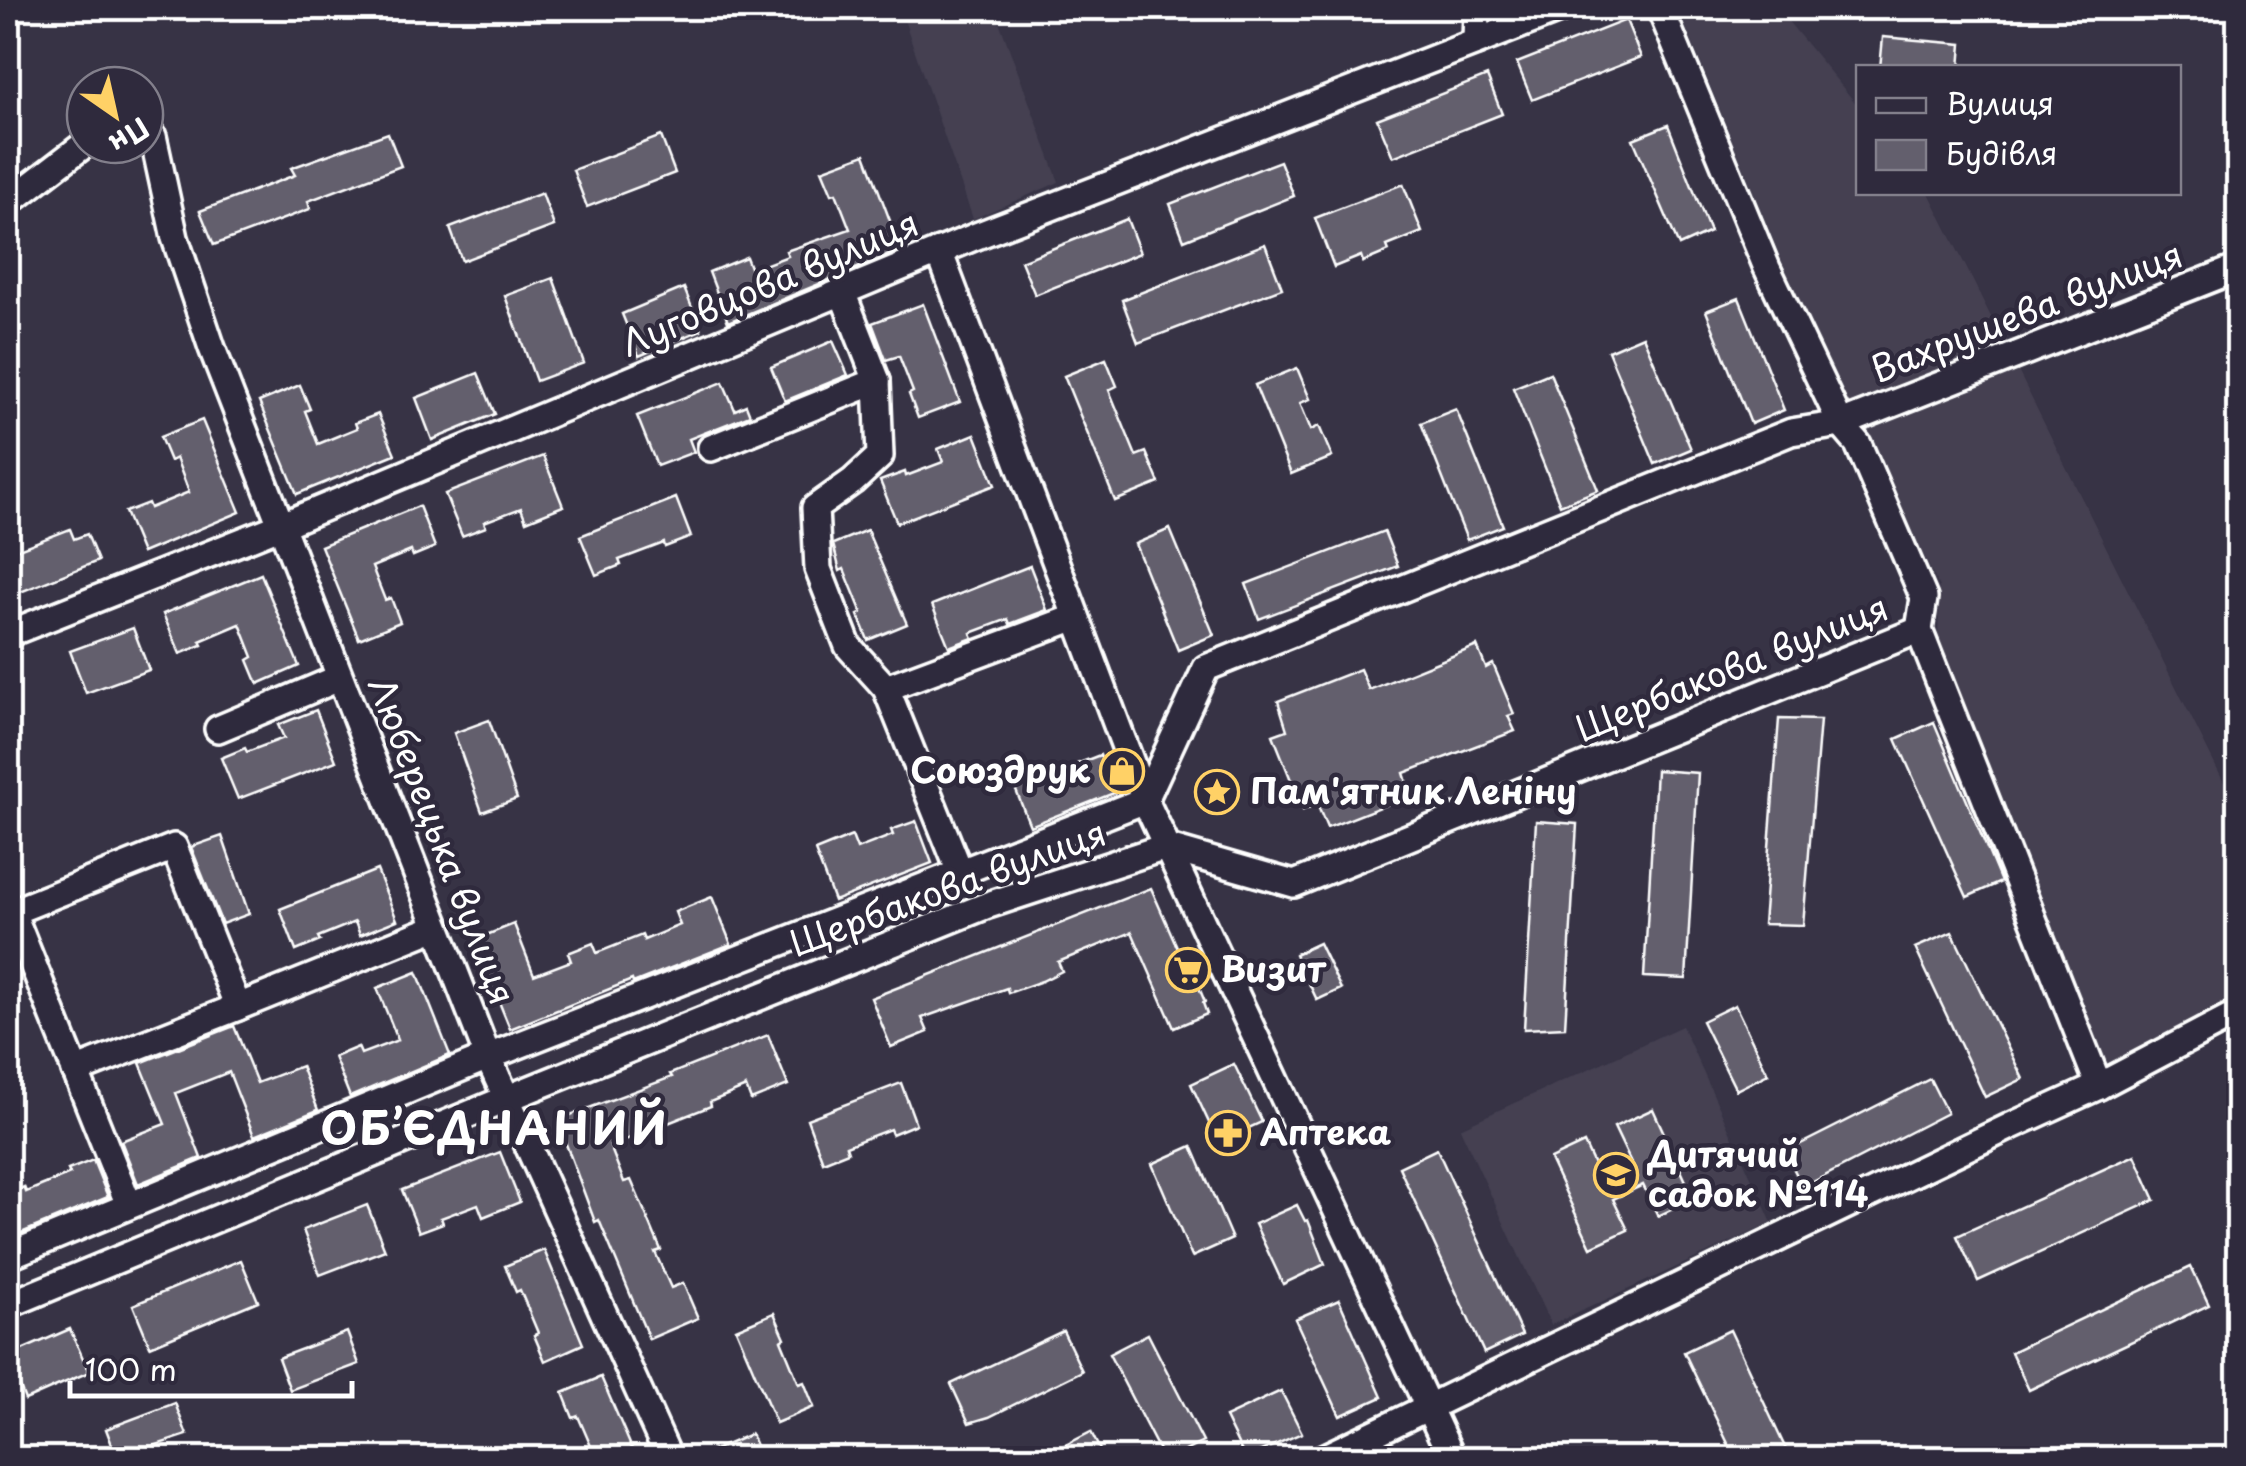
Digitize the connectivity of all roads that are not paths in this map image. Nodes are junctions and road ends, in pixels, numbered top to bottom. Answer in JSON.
{"nodes":[{"id":1,"x":1478,"y":8,"type":"edge"},
{"id":2,"x":1564,"y":8,"type":"edge"},
{"id":3,"x":1660,"y":8,"type":"edge"},
{"id":4,"x":1476,"y":42,"type":"junction"},
{"id":5,"x":65,"y":159,"type":"edge"},
{"id":6,"x":159,"y":165,"type":"edge"},
{"id":7,"x":8,"y":202,"type":"edge"},
{"id":8,"x":939,"y":252,"type":"junction"},
{"id":9,"x":2238,"y":268,"type":"edge"},
{"id":10,"x":842,"y":292,"type":"junction"},
{"id":11,"x":877,"y":381,"type":"junction"},
{"id":12,"x":1841,"y":424,"type":"junction"},
{"id":13,"x":711,"y":448,"type":"dead end"},
{"id":14,"x":280,"y":526,"type":"junction"},
{"id":15,"x":1076,"y":617,"type":"junction"},
{"id":16,"x":1919,"y":630,"type":"junction"},
{"id":17,"x":8,"y":634,"type":"edge"},
{"id":18,"x":339,"y":678,"type":"junction"},
{"id":19,"x":886,"y":688,"type":"junction"},
{"id":20,"x":218,"y":729,"type":"dead end"},
{"id":21,"x":1146,"y":800,"type":"junction"},
{"id":22,"x":1165,"y":846,"type":"junction"},
{"id":23,"x":960,"y":872,"type":"junction"},
{"id":24,"x":437,"y":927,"type":"junction"},
{"id":25,"x":238,"y":1007,"type":"junction"},
{"id":26,"x":2238,"y":1013,"type":"edge"},
{"id":27,"x":488,"y":1057,"type":"junction"},
{"id":28,"x":75,"y":1071,"type":"junction"},
{"id":29,"x":2099,"y":1086,"type":"junction"},
{"id":30,"x":508,"y":1098,"type":"junction"},
{"id":31,"x":129,"y":1205,"type":"junction"},
{"id":32,"x":8,"y":1256,"type":"edge"},
{"id":33,"x":8,"y":1304,"type":"edge"},
{"id":34,"x":1427,"y":1408,"type":"junction"},
{"id":35,"x":669,"y":1458,"type":"edge"},
{"id":36,"x":1323,"y":1458,"type":"edge"},
{"id":37,"x":1452,"y":1458,"type":"edge"}],
"edges":[{"from":1,"to":4,"type":"street"},
{"from":2,"to":4,"type":"street","name":"Луговцова вулиця"},
{"from":3,"to":12,"type":"street"},
{"from":4,"to":8,"type":"street","name":"Луговцова вулиця"},
{"from":5,"to":7,"type":"street"},
{"from":6,"to":14,"type":"street","name":"Люберецька вулиця"},
{"from":8,"to":10,"type":"street","name":"Луговцова вулиця"},
{"from":8,"to":15,"type":"street"},
{"from":9,"to":12,"type":"street","name":"Вахрушева вулиця"},
{"from":10,"to":11,"type":"street"},
{"from":10,"to":14,"type":"street","name":"Луговцова вулиця"},
{"from":11,"to":13,"type":"street"},
{"from":11,"to":19,"type":"street"},
{"from":12,"to":16,"type":"street"},
{"from":12,"to":21,"type":"street","name":"Щербакова вулиця"},
{"from":14,"to":17,"type":"street","name":"Луговцова вулиця"},
{"from":14,"to":18,"type":"street","name":"Люберецька вулиця"},
{"from":15,"to":19,"type":"street"},
{"from":15,"to":21,"type":"street"},
{"from":16,"to":22,"type":"street","name":"Щербакова вулиця"},
{"from":16,"to":29,"type":"street"},
{"from":18,"to":20,"type":"street"},
{"from":18,"to":24,"type":"street","name":"Люберецька вулиця"},
{"from":19,"to":23,"type":"street"},
{"from":21,"to":22,"type":"street"},
{"from":21,"to":23,"type":"street","name":"Щербакова вулиця"},
{"from":22,"to":30,"type":"street","name":"Щербакова вулиця"},
{"from":22,"to":34,"type":"street"},
{"from":23,"to":27,"type":"street","name":"Щербакова вулиця"},
{"from":24,"to":25,"type":"street"},
{"from":24,"to":27,"type":"street","name":"Люберецька вулиця"},
{"from":25,"to":28,"type":"street"},
{"from":25,"to":28,"type":"street"},
{"from":26,"to":29,"type":"street"},
{"from":27,"to":30,"type":"street","name":"Люберецька вулиця"},
{"from":27,"to":31,"type":"street","name":"Щербакова вулиця"},
{"from":28,"to":31,"type":"street"},
{"from":29,"to":34,"type":"street"},
{"from":30,"to":33,"type":"street","name":"Щербакова вулиця"},
{"from":30,"to":35,"type":"street","name":"Люберецька вулиця"},
{"from":31,"to":32,"type":"street","name":"Щербакова вулиця"},
{"from":34,"to":36,"type":"street"},
{"from":34,"to":37,"type":"street"}]}
